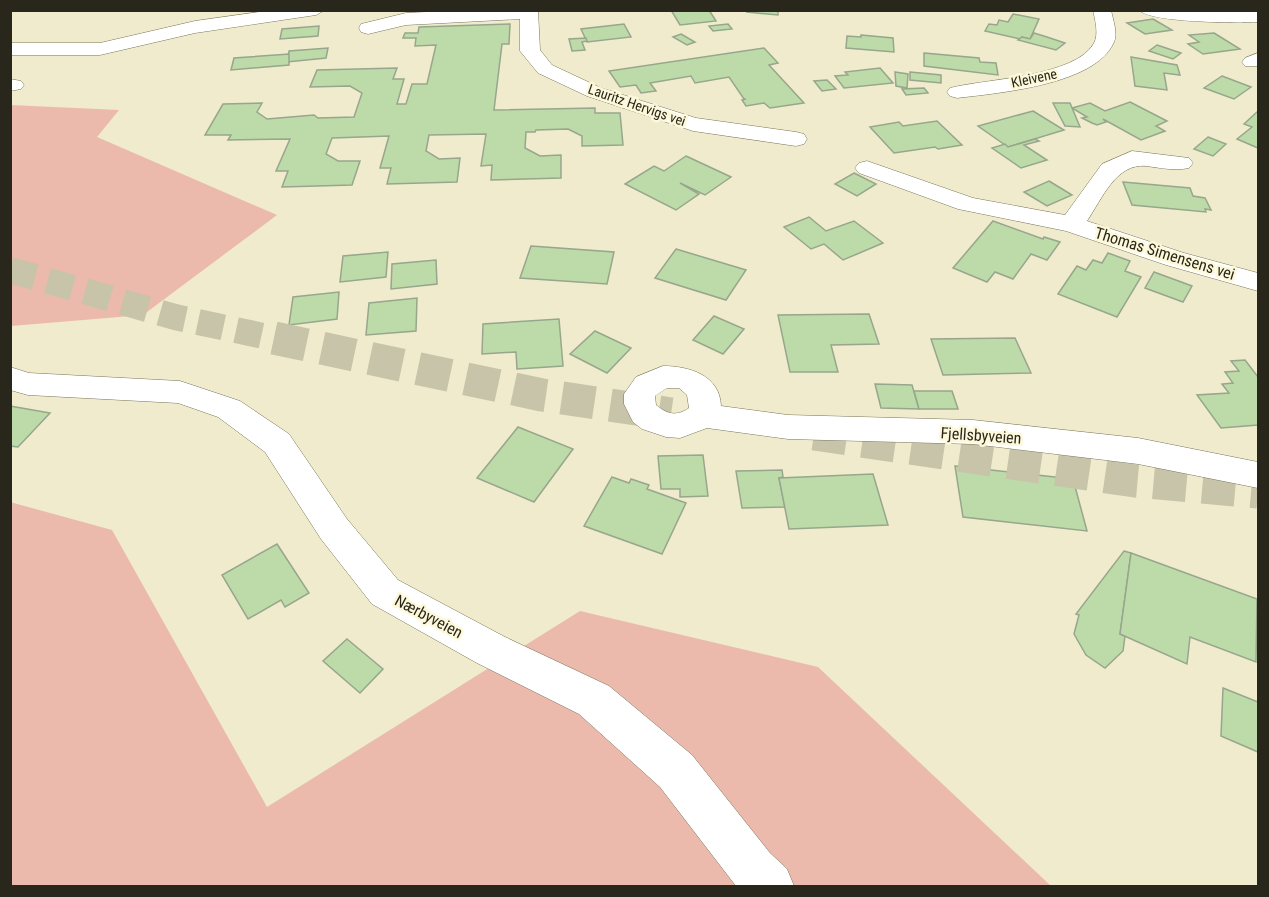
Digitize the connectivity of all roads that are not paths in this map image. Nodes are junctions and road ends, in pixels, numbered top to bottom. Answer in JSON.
{"nodes":[{"id":1,"x":316,"y":10,"type":"edge"},
{"id":2,"x":1102,"y":10,"type":"edge"},
{"id":3,"x":1149,"y":10,"type":"edge"},
{"id":4,"x":529,"y":12,"type":"edge"},
{"id":5,"x":1258,"y":17,"type":"edge"},
{"id":6,"x":368,"y":28,"type":"dead end"},
{"id":7,"x":10,"y":49,"type":"edge"},
{"id":8,"x":957,"y":92,"type":"dead end"},
{"id":9,"x":796,"y":139,"type":"dead end"},
{"id":10,"x":1181,"y":163,"type":"dead end"},
{"id":11,"x":867,"y":168,"type":"dead end"},
{"id":12,"x":1072,"y":224,"type":"junction"},
{"id":13,"x":1258,"y":282,"type":"edge"},
{"id":14,"x":10,"y":378,"type":"edge"},
{"id":15,"x":701,"y":415,"type":"tunnel mouth"},
{"id":16,"x":1258,"y":475,"type":"edge"},
{"id":17,"x":770,"y":886,"type":"edge"}],
"edges":[{"from":1,"to":7,"type":"street"},
{"from":2,"to":8,"type":"street","name":"Kleivene"},
{"from":3,"to":5,"type":"street"},
{"from":4,"to":6,"type":"street"},
{"from":4,"to":9,"type":"street","name":"Lauritz Hervigs vei"},
{"from":10,"to":12,"type":"street","name":"Thomas Simensens vei"},
{"from":11,"to":12,"type":"street","name":"Thomas Simensens vei"},
{"from":12,"to":13,"type":"street","name":"Thomas Simensens vei"},
{"from":14,"to":17,"type":"street","name":"Nærbyveien"},
{"from":15,"to":16,"type":"street","name":"Fjellsbyveien"}]}
